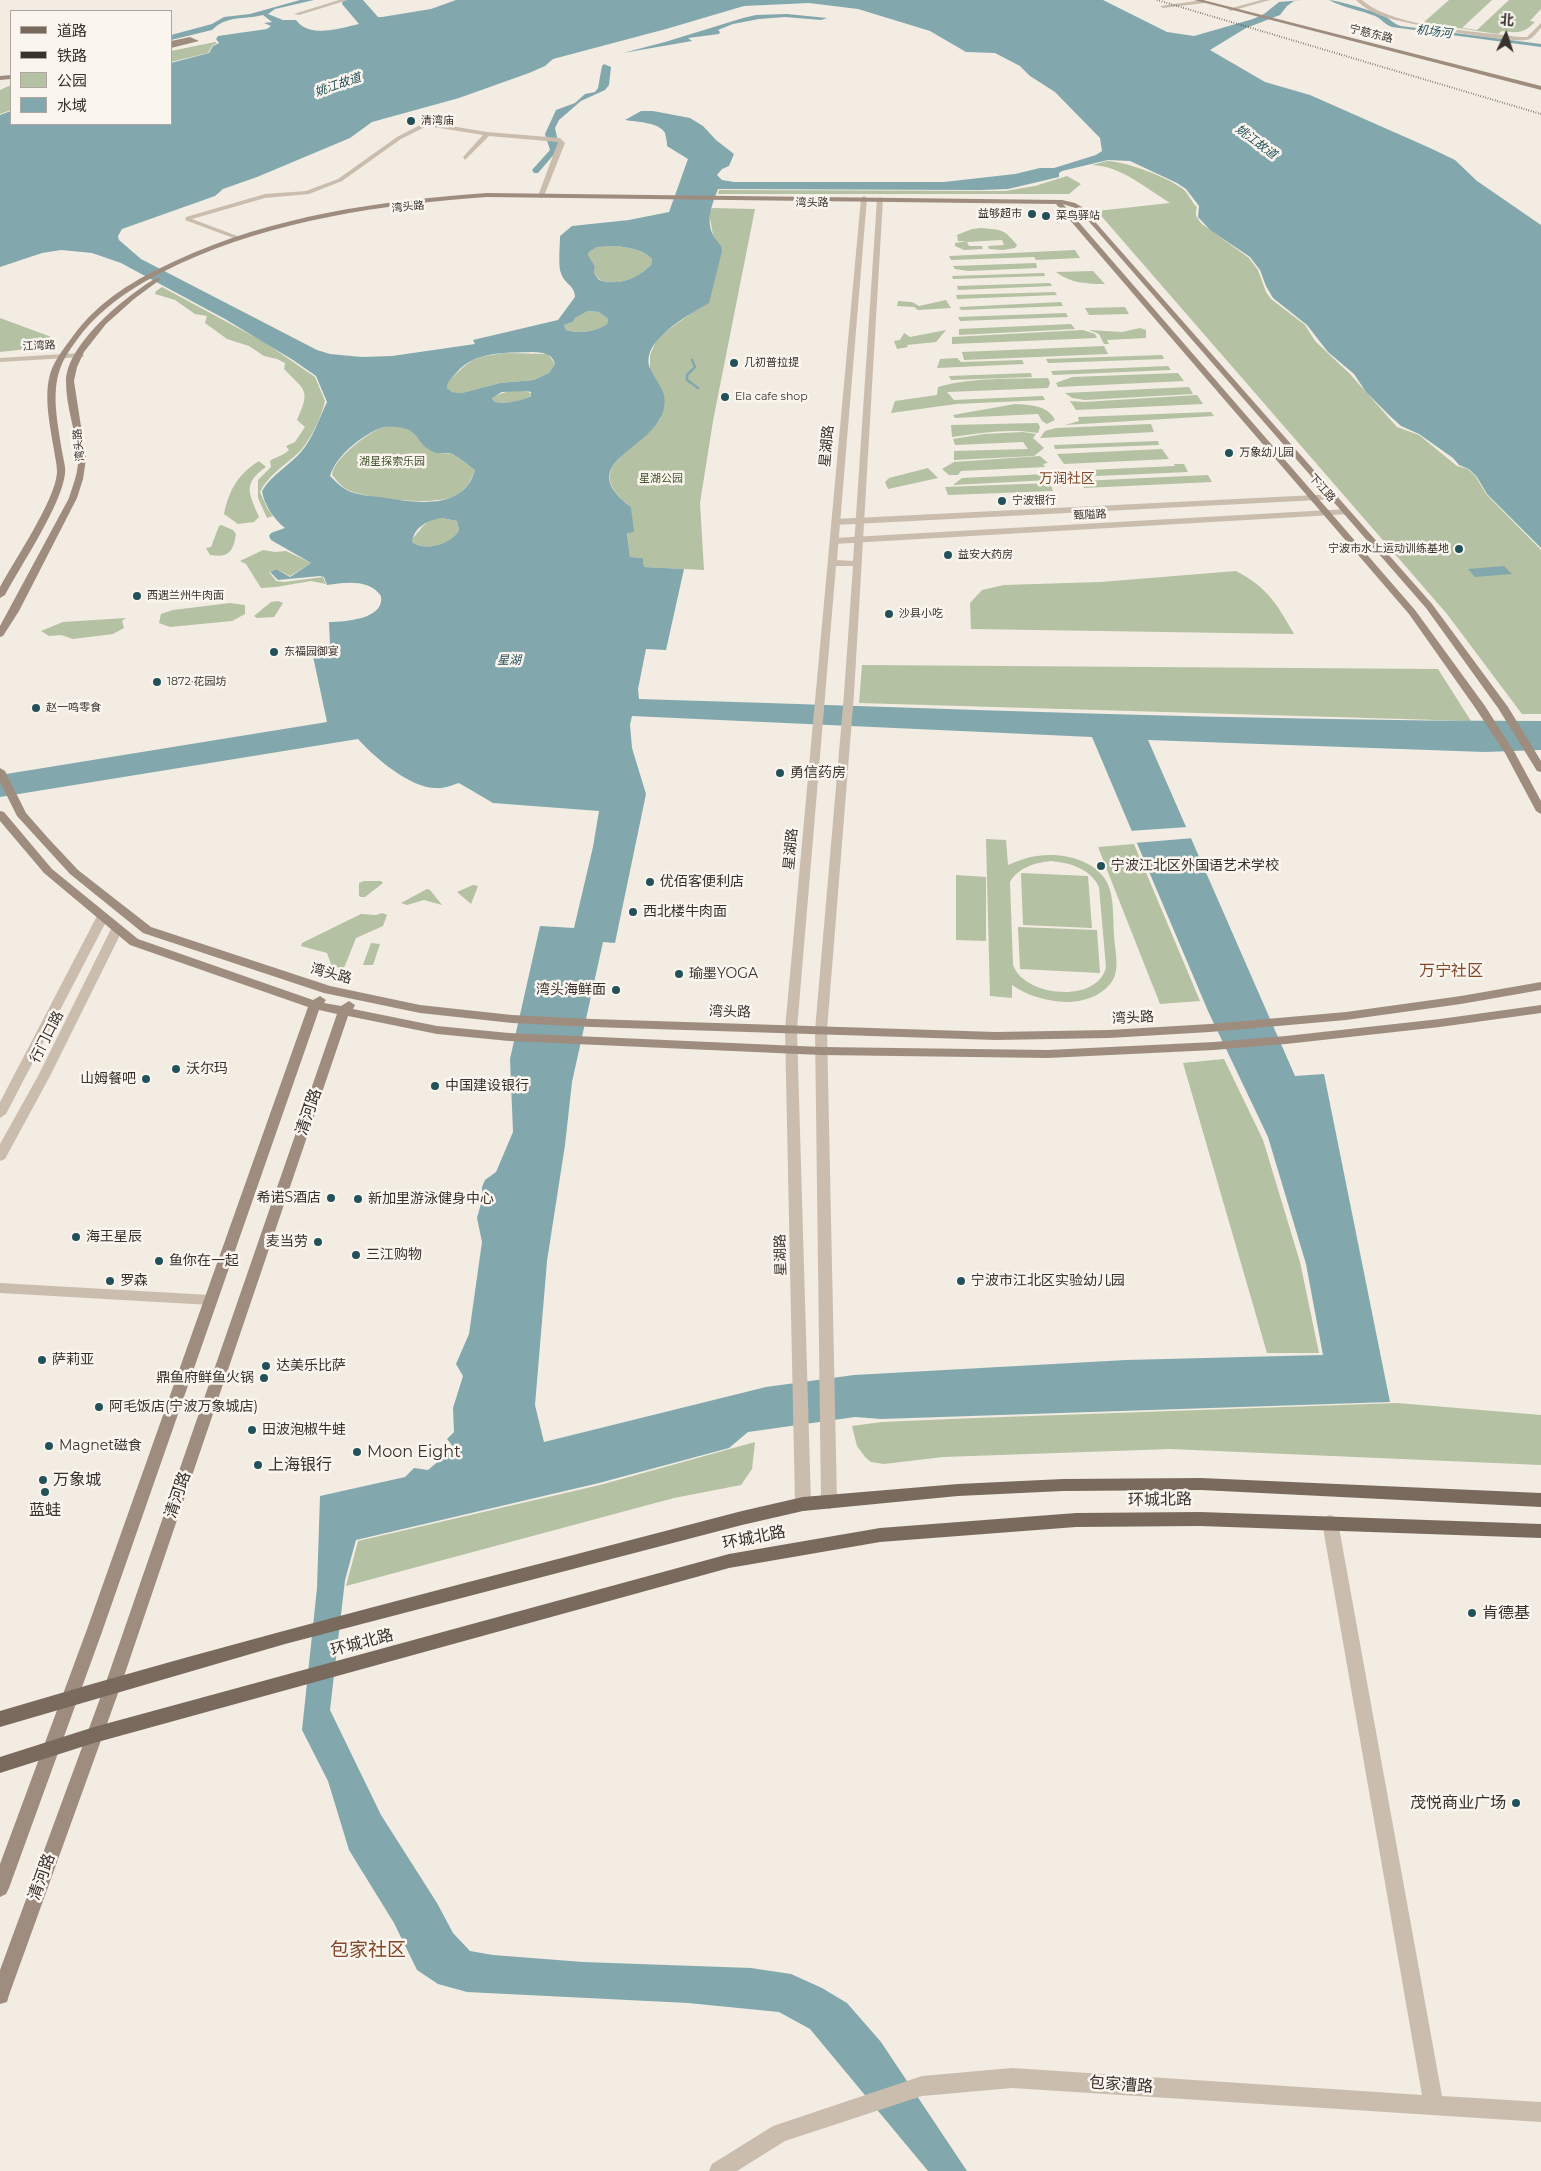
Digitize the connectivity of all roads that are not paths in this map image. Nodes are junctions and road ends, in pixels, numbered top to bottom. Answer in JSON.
{"nodes":[{"id":1,"x":344,"y":0,"type":"edge"},
{"id":2,"x":1267,"y":0,"type":"edge"},
{"id":3,"x":1359,"y":0,"type":"edge"},
{"id":4,"x":1200,"y":1,"type":"edge"},
{"id":5,"x":328,"y":2,"type":"edge"},
{"id":6,"x":1163,"y":6,"type":"dead end"},
{"id":7,"x":1231,"y":9,"type":"junction"},
{"id":8,"x":297,"y":14,"type":"dead end"},
{"id":9,"x":1541,"y":25,"type":"edge"},
{"id":10,"x":1541,"y":88,"type":"edge"},
{"id":11,"x":487,"y":134,"type":"junction"},
{"id":12,"x":465,"y":158,"type":"dead end"},
{"id":13,"x":541,"y":196,"type":"junction"},
{"id":14,"x":670,"y":199,"type":"junction"},
{"id":15,"x":864,"y":201,"type":"junction"},
{"id":16,"x":880,"y":201,"type":"junction"},
{"id":17,"x":1058,"y":202,"type":"junction"},
{"id":18,"x":1076,"y":206,"type":"junction"},
{"id":19,"x":1063,"y":209,"type":"junction"},
{"id":20,"x":862,"y":218,"type":"junction"},
{"id":21,"x":879,"y":220,"type":"junction"},
{"id":22,"x":238,"y":238,"type":"junction"},
{"id":23,"x":80,"y":355,"type":"junction"},
{"id":24,"x":63,"y":356,"type":"junction"},
{"id":25,"x":0,"y":360,"type":"edge"},
{"id":26,"x":1335,"y":497,"type":"junction"},
{"id":27,"x":1314,"y":498,"type":"junction"},
{"id":28,"x":1347,"y":512,"type":"junction"},
{"id":29,"x":1328,"y":513,"type":"junction"},
{"id":30,"x":860,"y":521,"type":"junction"},
{"id":31,"x":836,"y":522,"type":"junction"},
{"id":32,"x":859,"y":540,"type":"junction"},
{"id":33,"x":834,"y":541,"type":"junction"},
{"id":34,"x":832,"y":563,"type":"junction"},
{"id":35,"x":858,"y":564,"type":"junction"},
{"id":36,"x":0,"y":595,"type":"edge"},
{"id":37,"x":1,"y":630,"type":"edge"},
{"id":38,"x":1541,"y":769,"type":"edge"},
{"id":39,"x":0,"y":771,"type":"edge"},
{"id":40,"x":1541,"y":811,"type":"edge"},
{"id":41,"x":0,"y":814,"type":"edge"},
{"id":42,"x":103,"y":916,"type":"junction"},
{"id":43,"x":117,"y":928,"type":"junction"},
{"id":44,"x":1541,"y":986,"type":"edge"},
{"id":45,"x":328,"y":990,"type":"junction"},
{"id":46,"x":355,"y":996,"type":"junction"},
{"id":47,"x":315,"y":1005,"type":"junction"},
{"id":48,"x":1541,"y":1008,"type":"edge"},
{"id":49,"x":344,"y":1011,"type":"junction"},
{"id":50,"x":791,"y":1029,"type":"junction"},
{"id":51,"x":821,"y":1030,"type":"junction"},
{"id":52,"x":790,"y":1050,"type":"junction"},
{"id":53,"x":820,"y":1051,"type":"junction"},
{"id":54,"x":0,"y":1114,"type":"edge"},
{"id":55,"x":0,"y":1156,"type":"edge"},
{"id":56,"x":0,"y":1288,"type":"edge"},
{"id":57,"x":210,"y":1300,"type":"junction"},
{"id":58,"x":1541,"y":1500,"type":"edge"},
{"id":59,"x":829,"y":1502,"type":"junction"},
{"id":60,"x":803,"y":1504,"type":"junction"},
{"id":61,"x":1330,"y":1522,"type":"junction"},
{"id":62,"x":1541,"y":1530,"type":"edge"},
{"id":63,"x":113,"y":1684,"type":"junction"},
{"id":64,"x":70,"y":1698,"type":"junction"},
{"id":65,"x":0,"y":1719,"type":"edge"},
{"id":66,"x":94,"y":1735,"type":"junction"},
{"id":67,"x":52,"y":1747,"type":"junction"},
{"id":68,"x":0,"y":1765,"type":"edge"},
{"id":69,"x":0,"y":1888,"type":"edge"},
{"id":70,"x":0,"y":1995,"type":"edge"},
{"id":71,"x":1434,"y":2105,"type":"junction"},
{"id":72,"x":1541,"y":2112,"type":"edge"},
{"id":73,"x":719,"y":2171,"type":"edge"}],
"edges":[{"from":1,"to":5,"type":"street"},
{"from":2,"to":7,"type":"street"},
{"from":3,"to":9,"type":"street"},
{"from":4,"to":6,"type":"street"},
{"from":4,"to":7,"type":"main road","name":"宁慈东路"},
{"from":5,"to":8,"type":"street"},
{"from":7,"to":10,"type":"main road","name":"宁慈东路"},
{"from":11,"to":12,"type":"street"},
{"from":11,"to":13,"type":"street"},
{"from":11,"to":22,"type":"street"},
{"from":13,"to":14,"type":"main road","name":"湾头路"},
{"from":13,"to":22,"type":"main road","name":"湾头路"},
{"from":14,"to":15,"type":"main road","name":"湾头路"},
{"from":14,"to":23,"type":"main road","name":"湾头路"},
{"from":15,"to":16,"type":"main road","name":"湾头路"},
{"from":15,"to":20,"type":"street","name":"星湖路"},
{"from":16,"to":17,"type":"main road","name":"湾头路"},
{"from":16,"to":19,"type":"main road","name":"湾头路"},
{"from":16,"to":21,"type":"street"},
{"from":17,"to":18,"type":"main road","name":"湾头路"},
{"from":17,"to":19,"type":"main road","name":"下江路"},
{"from":18,"to":19,"type":"main road","name":"湾头路"},
{"from":18,"to":26,"type":"main road","name":"下江路"},
{"from":19,"to":27,"type":"main road","name":"下江路"},
{"from":20,"to":21,"type":"street"},
{"from":20,"to":31,"type":"street","name":"星湖路"},
{"from":21,"to":30,"type":"street"},
{"from":22,"to":24,"type":"main road","name":"湾头路"},
{"from":23,"to":24,"type":"street","name":"江湾路"},
{"from":23,"to":37,"type":"main road","name":"湾头路"},
{"from":24,"to":25,"type":"street","name":"江湾路"},
{"from":24,"to":36,"type":"main road","name":"湾头路"},
{"from":26,"to":27,"type":"street","name":"甄隘路"},
{"from":26,"to":28,"type":"main road","name":"下江路"},
{"from":27,"to":29,"type":"main road","name":"下江路"},
{"from":27,"to":30,"type":"street","name":"甄隘路"},
{"from":28,"to":29,"type":"street","name":"甄隘路"},
{"from":28,"to":38,"type":"main road","name":"下江路"},
{"from":29,"to":32,"type":"street","name":"甄隘路"},
{"from":29,"to":40,"type":"main road","name":"下江路"},
{"from":30,"to":31,"type":"street","name":"甄隘路"},
{"from":30,"to":32,"type":"street"},
{"from":31,"to":33,"type":"street","name":"星湖路"},
{"from":32,"to":33,"type":"street","name":"甄隘路"},
{"from":32,"to":35,"type":"street"},
{"from":33,"to":34,"type":"street","name":"星湖路"},
{"from":34,"to":35,"type":"street"},
{"from":34,"to":50,"type":"street","name":"星湖路"},
{"from":35,"to":51,"type":"street"},
{"from":39,"to":45,"type":"main road","name":"湾头路"},
{"from":41,"to":42,"type":"main road"},
{"from":42,"to":43,"type":"main road"},
{"from":42,"to":54,"type":"street","name":"行门口路"},
{"from":43,"to":47,"type":"main road"},
{"from":43,"to":55,"type":"street","name":"行门口路"},
{"from":44,"to":51,"type":"main road","name":"湾头路"},
{"from":45,"to":46,"type":"main road","name":"湾头路"},
{"from":45,"to":47,"type":"main road","name":"清河路"},
{"from":46,"to":49,"type":"main road","name":"清河路"},
{"from":46,"to":50,"type":"main road","name":"湾头路"},
{"from":47,"to":49,"type":"main road"},
{"from":47,"to":57,"type":"main road","name":"清河路"},
{"from":48,"to":53,"type":"main road"},
{"from":49,"to":52,"type":"main road"},
{"from":49,"to":63,"type":"main road","name":"清河路"},
{"from":50,"to":51,"type":"main road","name":"湾头路"},
{"from":50,"to":52,"type":"street","name":"星湖路"},
{"from":51,"to":53,"type":"street"},
{"from":52,"to":53,"type":"main road"},
{"from":52,"to":60,"type":"street","name":"星湖路"},
{"from":53,"to":59,"type":"street"},
{"from":56,"to":57,"type":"street"},
{"from":57,"to":64,"type":"main road","name":"清河路"},
{"from":58,"to":59,"type":"main road","name":"环城北路"},
{"from":59,"to":60,"type":"main road","name":"环城北路"},
{"from":60,"to":63,"type":"main road","name":"环城北路"},
{"from":61,"to":62,"type":"main road","name":"环城北路"},
{"from":61,"to":66,"type":"main road","name":"环城北路"},
{"from":61,"to":71,"type":"street"},
{"from":63,"to":64,"type":"main road","name":"环城北路"},
{"from":63,"to":66,"type":"main road","name":"清河路"},
{"from":64,"to":65,"type":"main road","name":"环城北路"},
{"from":64,"to":67,"type":"main road","name":"清河路"},
{"from":66,"to":67,"type":"main road","name":"环城北路"},
{"from":66,"to":70,"type":"main road","name":"清河路"},
{"from":67,"to":68,"type":"main road","name":"环城北路"},
{"from":67,"to":69,"type":"main road","name":"清河路"},
{"from":71,"to":72,"type":"street","name":"包家漕路"},
{"from":71,"to":73,"type":"street","name":"包家漕路"}]}
